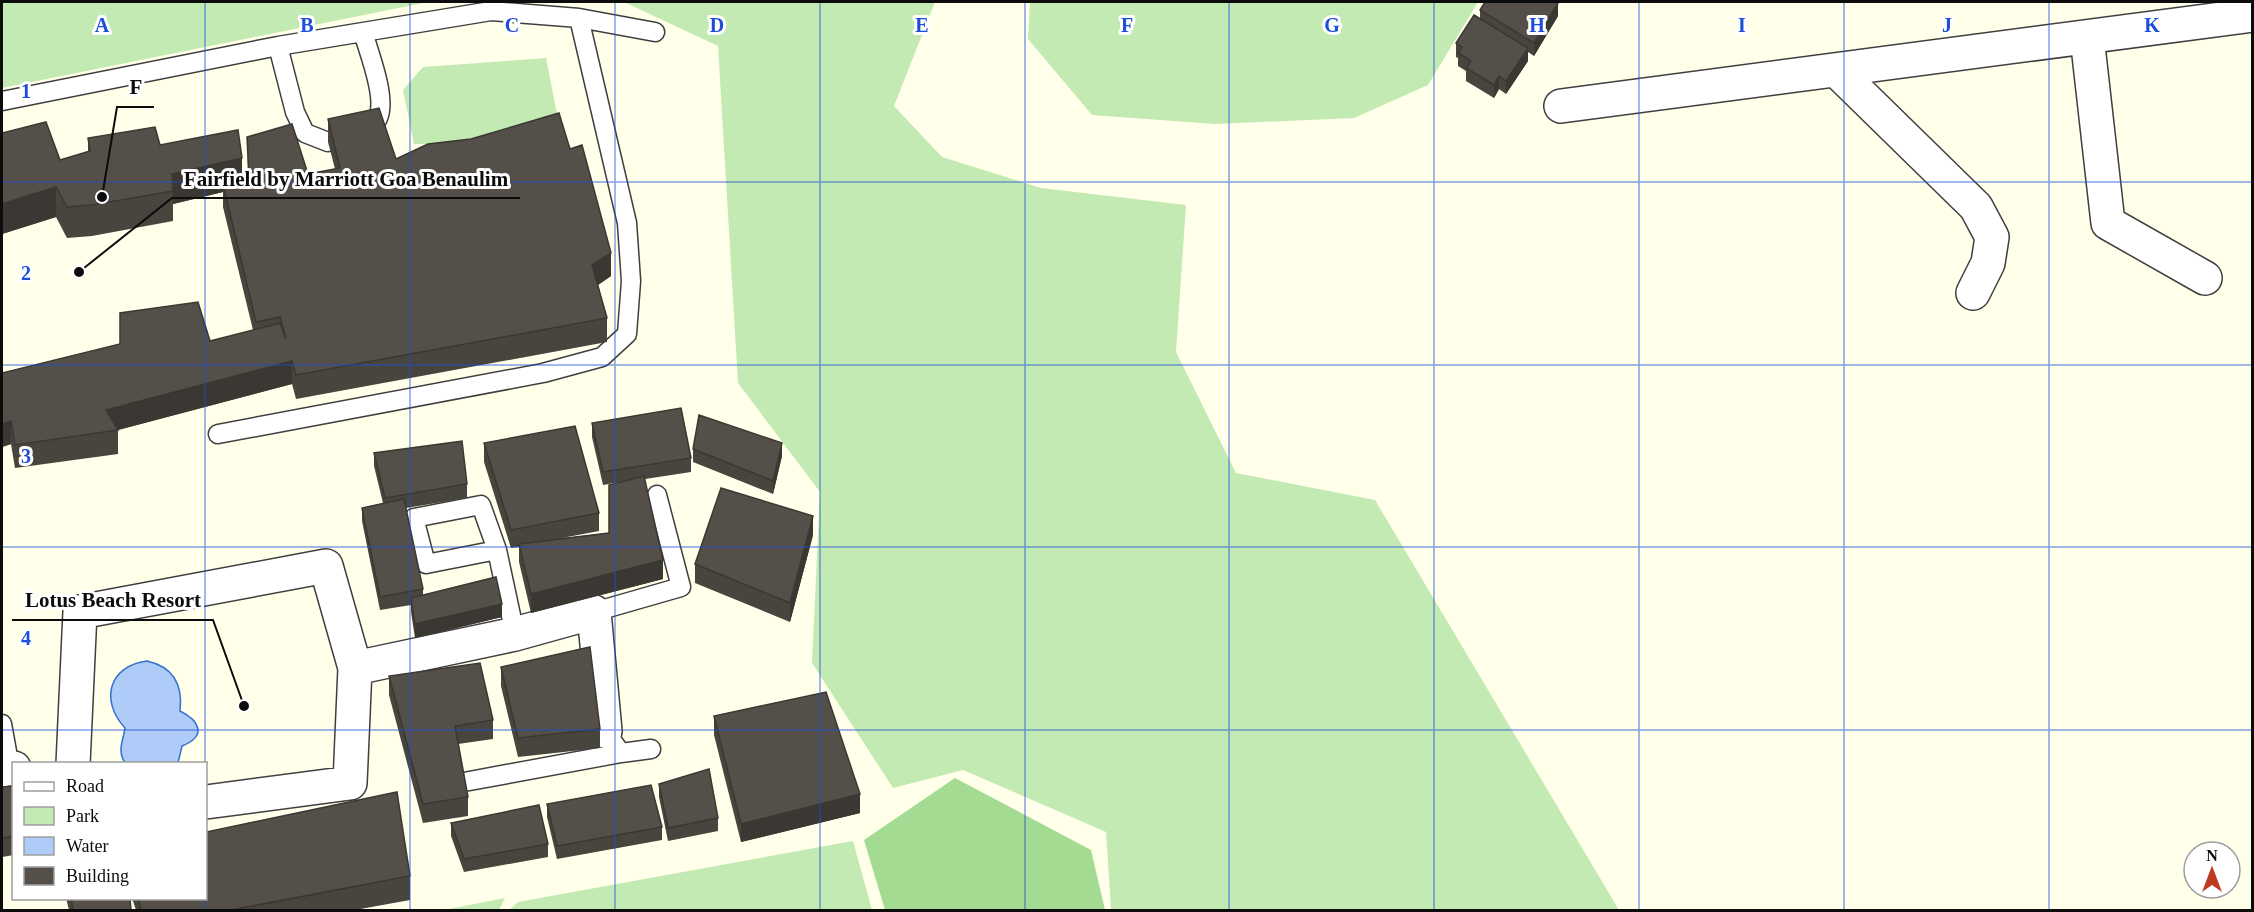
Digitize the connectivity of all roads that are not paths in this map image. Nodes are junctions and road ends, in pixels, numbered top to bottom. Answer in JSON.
{"nodes":[{"id":1,"x":2253,"y":15,"type":"edge"},
{"id":2,"x":579,"y":18,"type":"junction"},
{"id":3,"x":363,"y":32,"type":"junction"},
{"id":4,"x":655,"y":32,"type":"dead end"},
{"id":5,"x":2087,"y":37,"type":"junction"},
{"id":6,"x":278,"y":46,"type":"junction"},
{"id":7,"x":1836,"y":70,"type":"junction"},
{"id":8,"x":2,"y":101,"type":"edge"},
{"id":9,"x":1561,"y":106,"type":"dead end"},
{"id":10,"x":368,"y":133,"type":"edge"},
{"id":11,"x":328,"y":142,"type":"edge"},
{"id":12,"x":2205,"y":278,"type":"dead end"},
{"id":13,"x":1973,"y":293,"type":"dead end"},
{"id":14,"x":218,"y":434,"type":"dead end"},
{"id":15,"x":657,"y":495,"type":"dead end"},
{"id":16,"x":497,"y":550,"type":"junction"},
{"id":17,"x":594,"y":612,"type":"junction"},
{"id":18,"x":515,"y":634,"type":"junction"},
{"id":19,"x":355,"y":668,"type":"junction"},
{"id":20,"x":2,"y":724,"type":"edge"},
{"id":21,"x":613,"y":742,"type":"junction"},
{"id":22,"x":651,"y":749,"type":"dead end"},
{"id":23,"x":72,"y":762,"type":"edge"},
{"id":24,"x":8,"y":769,"type":"edge"},
{"id":25,"x":464,"y":782,"type":"edge"},
{"id":26,"x":207,"y":802,"type":"edge"}],
"edges":[{"from":1,"to":5,"type":"street"},
{"from":2,"to":3,"type":"lane"},
{"from":2,"to":4,"type":"lane"},
{"from":2,"to":14,"type":"lane"},
{"from":3,"to":6,"type":"lane"},
{"from":3,"to":10,"type":"lane"},
{"from":5,"to":7,"type":"street"},
{"from":5,"to":12,"type":"street"},
{"from":6,"to":8,"type":"lane"},
{"from":6,"to":11,"type":"lane"},
{"from":7,"to":9,"type":"street"},
{"from":7,"to":13,"type":"street"},
{"from":15,"to":17,"type":"lane"},
{"from":16,"to":16,"type":"lane"},
{"from":16,"to":18,"type":"lane"},
{"from":17,"to":18,"type":"street"},
{"from":17,"to":21,"type":"street"},
{"from":18,"to":19,"type":"street"},
{"from":19,"to":23,"type":"street"},
{"from":19,"to":26,"type":"street"},
{"from":20,"to":24,"type":"lane"},
{"from":21,"to":22,"type":"lane"},
{"from":21,"to":25,"type":"lane"}]}
